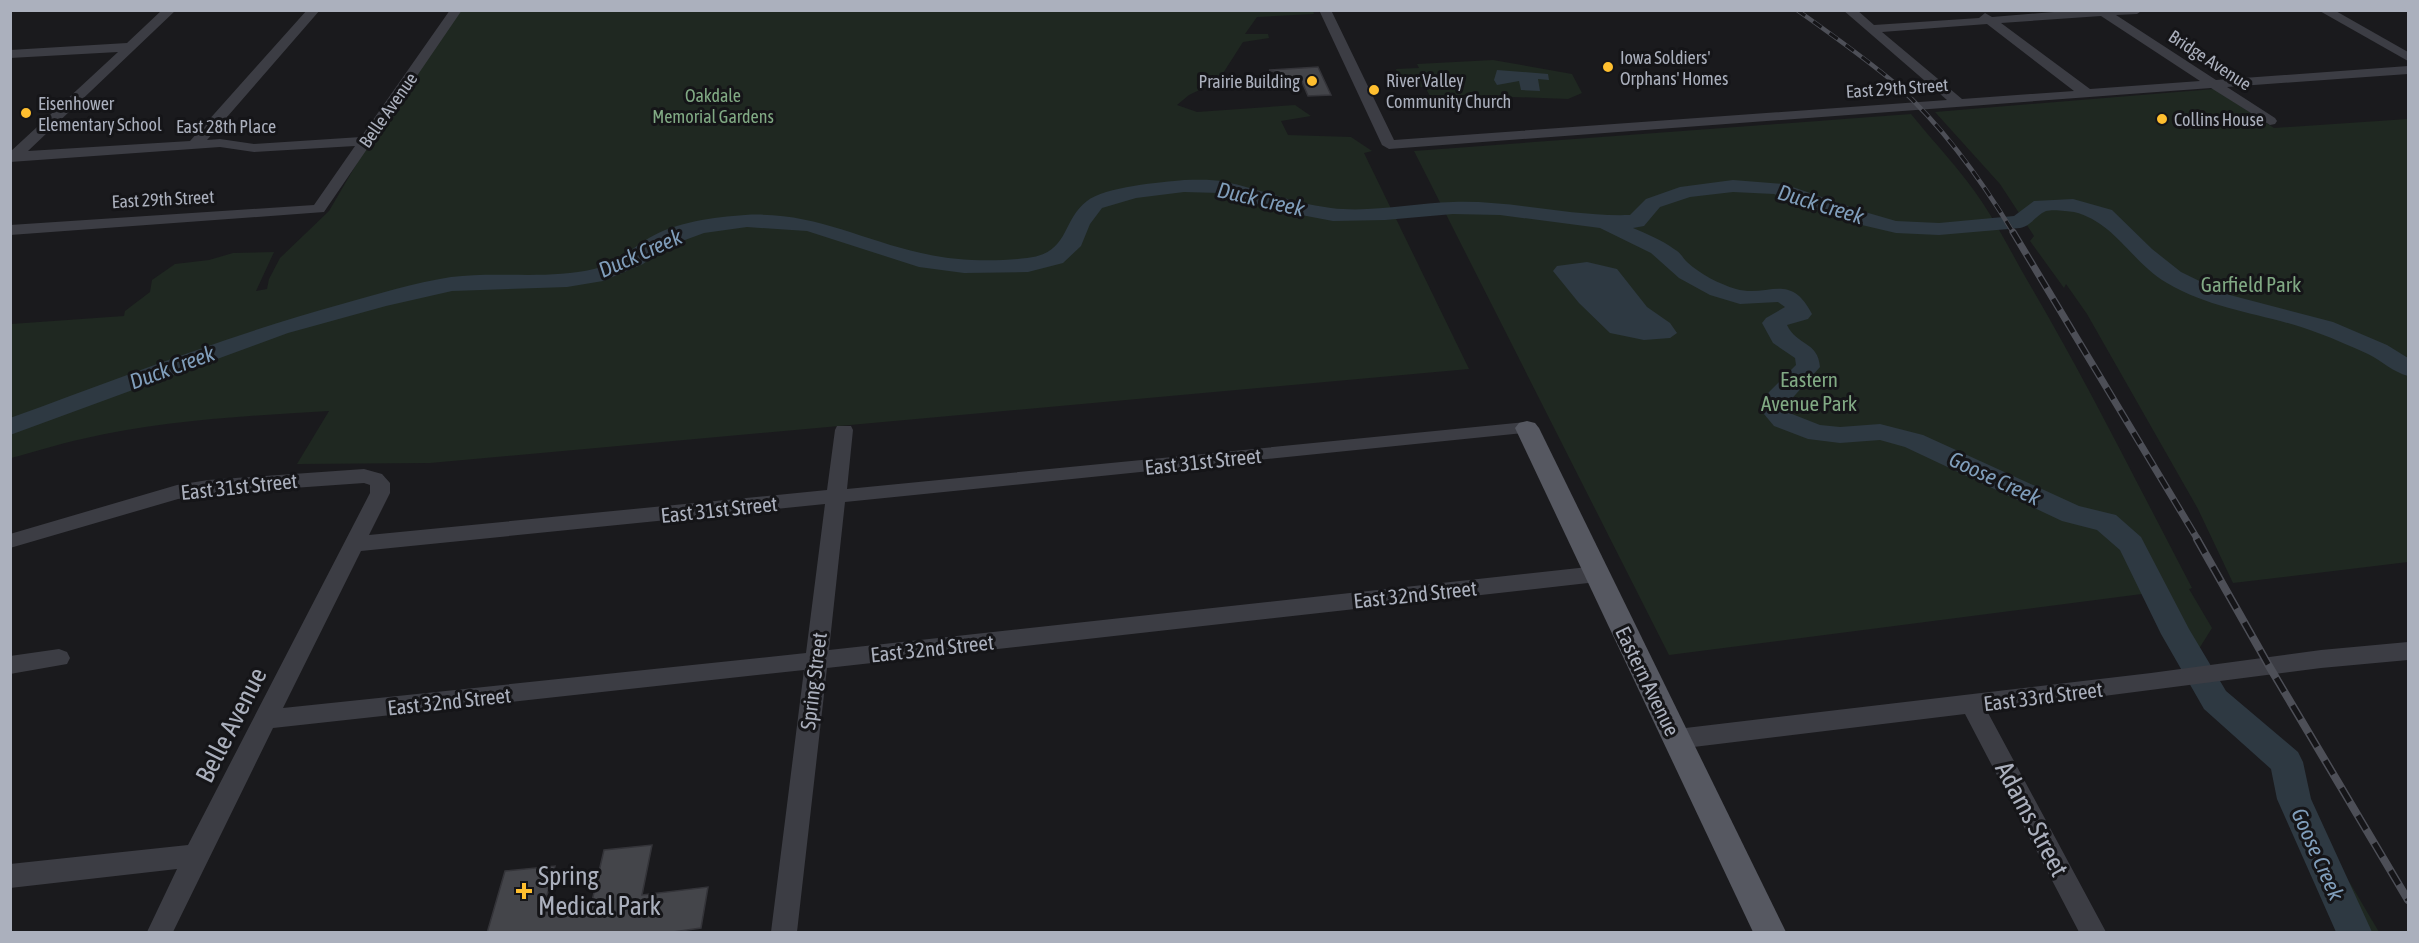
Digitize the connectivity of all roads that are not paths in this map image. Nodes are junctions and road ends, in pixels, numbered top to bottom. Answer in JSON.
{"nodes":[{"id":1,"x":170,"y":10,"type":"edge"},
{"id":2,"x":314,"y":10,"type":"edge"},
{"id":3,"x":456,"y":10,"type":"edge"},
{"id":4,"x":1324,"y":10,"type":"edge"},
{"id":5,"x":1849,"y":10,"type":"edge"},
{"id":6,"x":1976,"y":10,"type":"edge"},
{"id":7,"x":2137,"y":10,"type":"edge"},
{"id":8,"x":2324,"y":10,"type":"edge"},
{"id":9,"x":2102,"y":12,"type":"edge"},
{"id":10,"x":1989,"y":21,"type":"junction"},
{"id":11,"x":1871,"y":28,"type":"junction"},
{"id":12,"x":131,"y":47,"type":"junction"},
{"id":13,"x":10,"y":54,"type":"edge"},
{"id":14,"x":2409,"y":57,"type":"edge"},
{"id":15,"x":2409,"y":70,"type":"edge"},
{"id":16,"x":2214,"y":84,"type":"junction"},
{"id":17,"x":2086,"y":93,"type":"junction"},
{"id":18,"x":1959,"y":103,"type":"junction"},
{"id":19,"x":2270,"y":121,"type":"dead end"},
{"id":20,"x":367,"y":141,"type":"junction"},
{"id":21,"x":195,"y":144,"type":"junction"},
{"id":22,"x":12,"y":158,"type":"edge"},
{"id":23,"x":319,"y":209,"type":"joint"},
{"id":24,"x":10,"y":230,"type":"edge"},
{"id":25,"x":1527,"y":428,"type":"joint"},
{"id":26,"x":844,"y":430,"type":"dead end"},
{"id":27,"x":836,"y":497,"type":"junction"},
{"id":28,"x":10,"y":541,"type":"edge"},
{"id":29,"x":355,"y":544,"type":"junction"},
{"id":30,"x":1597,"y":574,"type":"junction"},
{"id":31,"x":2409,"y":651,"type":"edge"},
{"id":32,"x":59,"y":658,"type":"dead end"},
{"id":33,"x":816,"y":661,"type":"junction"},
{"id":34,"x":10,"y":665,"type":"edge"},
{"id":35,"x":1972,"y":705,"type":"junction"},
{"id":36,"x":266,"y":719,"type":"junction"},
{"id":37,"x":1677,"y":740,"type":"junction"},
{"id":38,"x":196,"y":856,"type":"junction"},
{"id":39,"x":10,"y":876,"type":"edge"},
{"id":40,"x":160,"y":933,"type":"edge"},
{"id":41,"x":784,"y":933,"type":"edge"},
{"id":42,"x":1770,"y":933,"type":"edge"},
{"id":43,"x":2093,"y":933,"type":"edge"}],
"edges":[{"from":1,"to":12,"type":"street"},
{"from":2,"to":21,"type":"street"},
{"from":3,"to":20,"type":"street","name":"Belle Avenue"},
{"from":4,"to":18,"type":"street","name":"East 29th Street"},
{"from":5,"to":11,"type":"street"},
{"from":6,"to":10,"type":"street"},
{"from":7,"to":9,"type":"street"},
{"from":8,"to":14,"type":"street"},
{"from":9,"to":10,"type":"street"},
{"from":9,"to":16,"type":"street","name":"Bridge Avenue"},
{"from":10,"to":11,"type":"street"},
{"from":10,"to":17,"type":"street"},
{"from":11,"to":18,"type":"street"},
{"from":12,"to":13,"type":"street"},
{"from":12,"to":22,"type":"street"},
{"from":15,"to":16,"type":"street","name":"East 29th Street"},
{"from":16,"to":17,"type":"street","name":"East 29th Street"},
{"from":16,"to":19,"type":"street","name":"Bridge Avenue"},
{"from":17,"to":18,"type":"street","name":"East 29th Street"},
{"from":20,"to":21,"type":"street","name":"East 28th Place"},
{"from":20,"to":23,"type":"street","name":"Belle Avenue"},
{"from":21,"to":22,"type":"street","name":"East 28th Place"},
{"from":23,"to":24,"type":"street","name":"East 29th Street"},
{"from":25,"to":27,"type":"street","name":"East 31st Street"},
{"from":25,"to":30,"type":"main road","name":"Eastern Avenue"},
{"from":26,"to":27,"type":"street","name":"Spring Street"},
{"from":27,"to":29,"type":"street","name":"East 31st Street"},
{"from":27,"to":33,"type":"street","name":"Spring Street"},
{"from":28,"to":29,"type":"street","name":"East 31st Street"},
{"from":29,"to":36,"type":"street","name":"Belle Avenue"},
{"from":30,"to":33,"type":"street","name":"East 32nd Street"},
{"from":30,"to":37,"type":"main road","name":"Eastern Avenue"},
{"from":31,"to":35,"type":"street","name":"East 33rd Street"},
{"from":32,"to":34,"type":"street"},
{"from":33,"to":36,"type":"street","name":"East 32nd Street"},
{"from":33,"to":41,"type":"street","name":"Spring Street"},
{"from":35,"to":37,"type":"street","name":"East 33rd Street"},
{"from":35,"to":43,"type":"street","name":"Adams Street"},
{"from":36,"to":38,"type":"street","name":"Belle Avenue"},
{"from":37,"to":42,"type":"main road","name":"Eastern Avenue"},
{"from":38,"to":39,"type":"street"},
{"from":38,"to":40,"type":"street","name":"Belle Avenue"}]}
